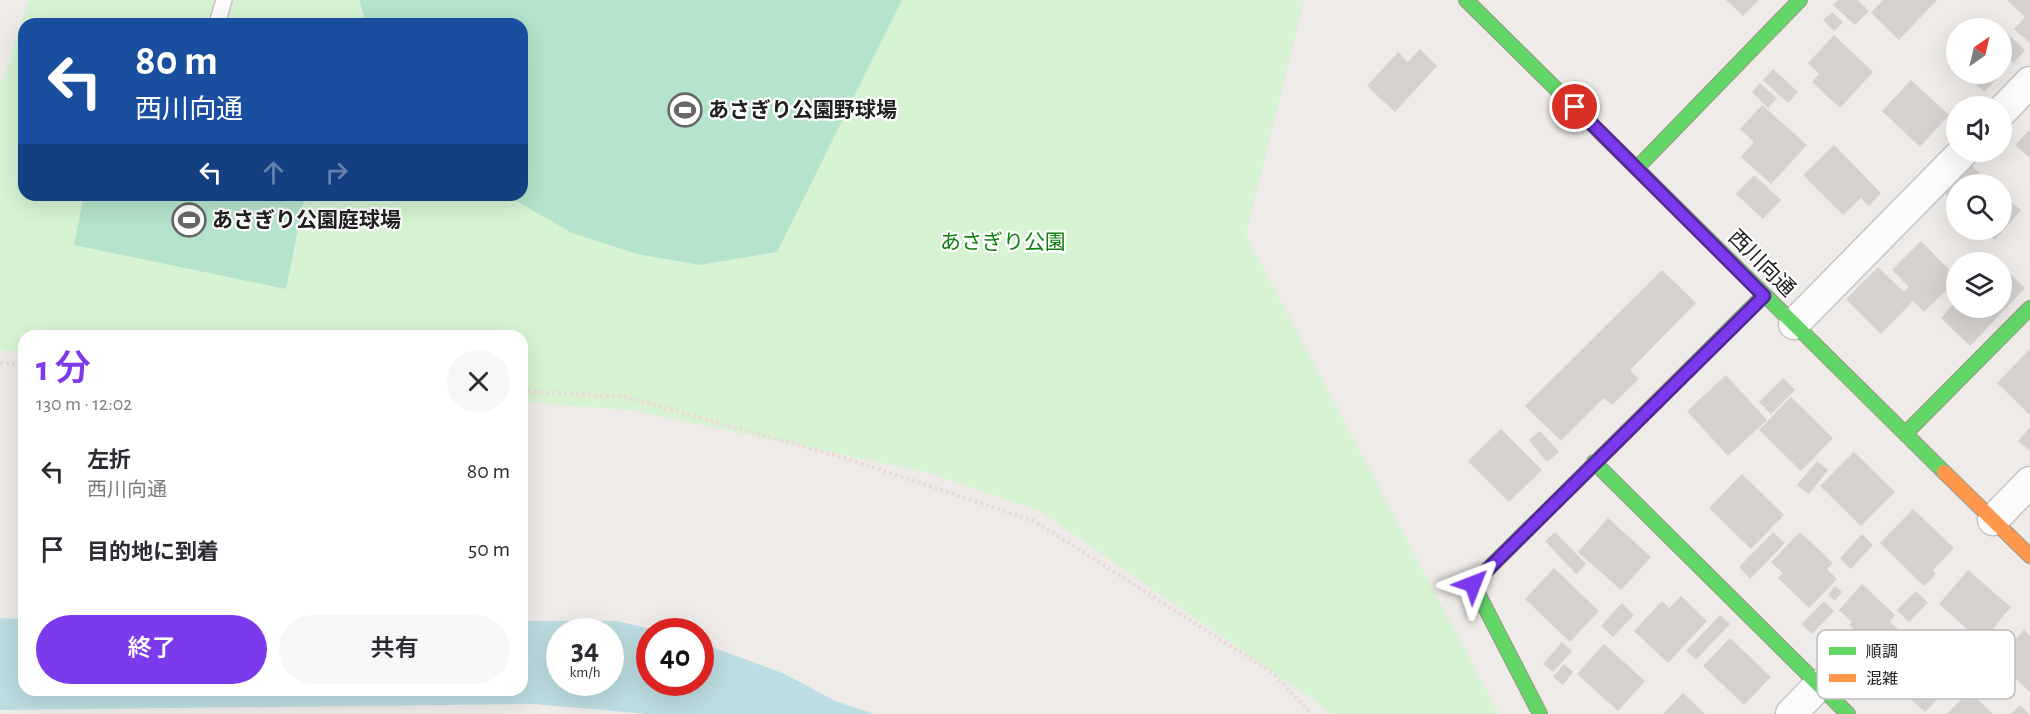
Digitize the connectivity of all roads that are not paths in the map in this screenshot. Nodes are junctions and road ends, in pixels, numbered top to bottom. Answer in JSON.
{"nodes":[{"id":1,"x":224,"y":0,"type":"edge"},
{"id":2,"x":1466,"y":0,"type":"edge"},
{"id":3,"x":1800,"y":0,"type":"edge"},
{"id":4,"x":219,"y":18,"type":"edge"},
{"id":5,"x":2030,"y":82,"type":"edge"},
{"id":6,"x":2012,"y":101,"type":"edge"},
{"id":7,"x":1953,"y":162,"type":"edge"},
{"id":8,"x":1637,"y":168,"type":"junction"},
{"id":9,"x":1764,"y":296,"type":"junction"},
{"id":10,"x":2030,"y":308,"type":"edge"},
{"id":11,"x":1794,"y":324,"type":"junction"},
{"id":12,"x":1906,"y":433,"type":"junction"},
{"id":13,"x":1594,"y":462,"type":"junction"},
{"id":14,"x":2030,"y":482,"type":"edge"},
{"id":15,"x":1994,"y":520,"type":"junction"},
{"id":16,"x":2030,"y":556,"type":"edge"},
{"id":17,"x":1817,"y":683,"type":"edge"},
{"id":18,"x":1817,"y":687,"type":"edge"},
{"id":19,"x":1833,"y":699,"type":"edge"},
{"id":20,"x":1539,"y":714,"type":"edge"},
{"id":21,"x":1791,"y":714,"type":"edge"},
{"id":22,"x":1848,"y":714,"type":"edge"}],
"edges":[{"from":1,"to":4,"type":"lane"},
{"from":2,"to":8,"type":"street","name":"西川向通"},
{"from":3,"to":8,"type":"street"},
{"from":5,"to":6,"type":"street"},
{"from":7,"to":11,"type":"street"},
{"from":8,"to":9,"type":"street","name":"西川向通"},
{"from":9,"to":11,"type":"street","name":"西川向通"},
{"from":9,"to":13,"type":"street"},
{"from":10,"to":12,"type":"street"},
{"from":11,"to":12,"type":"street","name":"西川向通"},
{"from":12,"to":15,"type":"street","name":"西川向通"},
{"from":13,"to":17,"type":"street"},
{"from":13,"to":20,"type":"street"},
{"from":14,"to":15,"type":"street"},
{"from":15,"to":16,"type":"street","name":"西川向通"},
{"from":18,"to":21,"type":"street"},
{"from":19,"to":22,"type":"street"}]}
